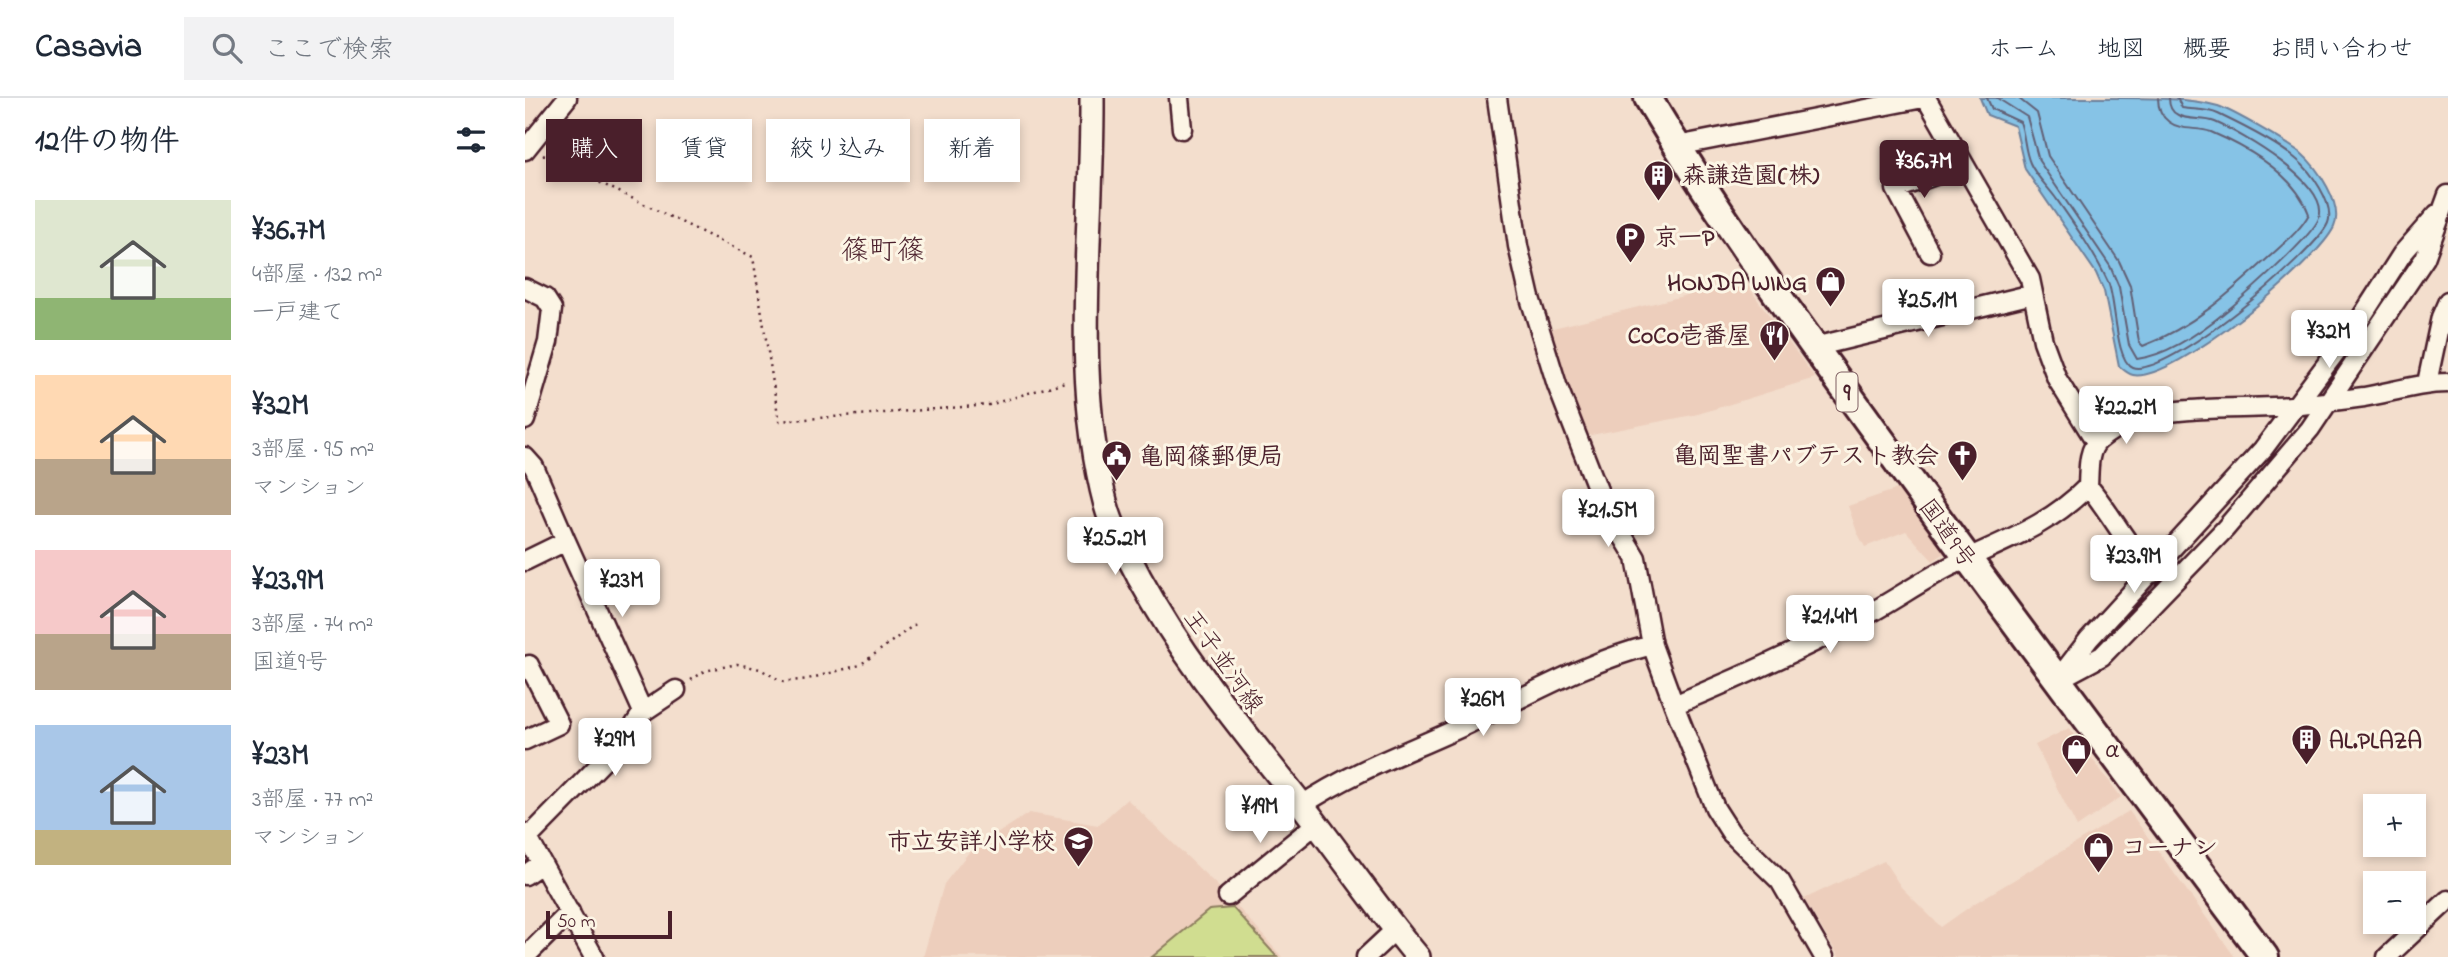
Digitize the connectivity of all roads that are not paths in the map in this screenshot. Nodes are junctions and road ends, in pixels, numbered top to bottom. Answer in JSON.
{"nodes":[{"id":1,"x":567,"y":98,"type":"edge"},
{"id":2,"x":1092,"y":98,"type":"edge"},
{"id":3,"x":1179,"y":98,"type":"edge"},
{"id":4,"x":1497,"y":98,"type":"edge"},
{"id":5,"x":1648,"y":98,"type":"edge"},
{"id":6,"x":1924,"y":98,"type":"edge"},
{"id":7,"x":1182,"y":129,"type":"dead end"},
{"id":8,"x":1677,"y":146,"type":"junction"},
{"id":9,"x":526,"y":148,"type":"edge"},
{"id":10,"x":1964,"y":165,"type":"junction"},
{"id":11,"x":2448,"y":195,"type":"edge"},
{"id":12,"x":2444,"y":213,"type":"edge"},
{"id":13,"x":1930,"y":253,"type":"dead end"},
{"id":14,"x":525,"y":288,"type":"edge"},
{"id":15,"x":2033,"y":294,"type":"junction"},
{"id":16,"x":2448,"y":301,"type":"edge"},
{"id":17,"x":1814,"y":347,"type":"junction"},
{"id":18,"x":2427,"y":383,"type":"junction"},
{"id":19,"x":2448,"y":383,"type":"edge"},
{"id":20,"x":2333,"y":400,"type":"junction"},
{"id":21,"x":2298,"y":405,"type":"junction"},
{"id":22,"x":525,"y":420,"type":"edge"},
{"id":23,"x":2096,"y":442,"type":"junction"},
{"id":24,"x":525,"y":457,"type":"edge"},
{"id":25,"x":2088,"y":486,"type":"junction"},
{"id":26,"x":566,"y":541,"type":"junction"},
{"id":27,"x":1968,"y":560,"type":"junction"},
{"id":28,"x":525,"y":561,"type":"edge"},
{"id":29,"x":2153,"y":573,"type":"junction"},
{"id":30,"x":1652,"y":645,"type":"junction"},
{"id":31,"x":525,"y":667,"type":"edge"},
{"id":32,"x":2057,"y":680,"type":"junction"},
{"id":33,"x":676,"y":690,"type":"road end"},
{"id":34,"x":1674,"y":705,"type":"junction"},
{"id":35,"x":643,"y":712,"type":"junction"},
{"id":36,"x":525,"y":740,"type":"edge"},
{"id":37,"x":1302,"y":805,"type":"junction"},
{"id":38,"x":1316,"y":824,"type":"junction"},
{"id":39,"x":526,"y":835,"type":"edge"},
{"id":40,"x":541,"y":864,"type":"junction"},
{"id":41,"x":525,"y":875,"type":"edge"},
{"id":42,"x":1228,"y":896,"type":"dead end"},
{"id":43,"x":2448,"y":900,"type":"edge"},
{"id":44,"x":571,"y":912,"type":"junction"},
{"id":45,"x":1395,"y":930,"type":"junction"},
{"id":46,"x":525,"y":957,"type":"edge"},
{"id":47,"x":593,"y":957,"type":"edge"},
{"id":48,"x":1366,"y":957,"type":"edge"},
{"id":49,"x":1418,"y":957,"type":"edge"},
{"id":50,"x":1824,"y":957,"type":"edge"},
{"id":51,"x":2265,"y":957,"type":"edge"},
{"id":52,"x":2387,"y":957,"type":"edge"}],
"edges":[{"from":1,"to":9,"type":"street"},
{"from":2,"to":37,"type":"main road","name":"王子並河線"},
{"from":3,"to":7,"type":"street"},
{"from":4,"to":30,"type":"street"},
{"from":5,"to":8,"type":"highway","name":"国道9号","number":"9"},
{"from":6,"to":8,"type":"street"},
{"from":6,"to":10,"type":"street"},
{"from":8,"to":17,"type":"highway","name":"国道9号","number":"9"},
{"from":10,"to":13,"type":"street"},
{"from":10,"to":15,"type":"street"},
{"from":11,"to":12,"type":"street"},
{"from":12,"to":20,"type":"street"},
{"from":12,"to":21,"type":"street"},
{"from":14,"to":22,"type":"street"},
{"from":15,"to":17,"type":"street"},
{"from":15,"to":23,"type":"street"},
{"from":16,"to":18,"type":"street"},
{"from":17,"to":27,"type":"highway","name":"国道9号","number":"9"},
{"from":18,"to":19,"type":"street"},
{"from":18,"to":20,"type":"street"},
{"from":20,"to":21,"type":"street"},
{"from":20,"to":32,"type":"street"},
{"from":21,"to":23,"type":"street"},
{"from":21,"to":29,"type":"street"},
{"from":23,"to":25,"type":"street"},
{"from":24,"to":26,"type":"street"},
{"from":25,"to":27,"type":"street"},
{"from":25,"to":29,"type":"street"},
{"from":26,"to":28,"type":"street"},
{"from":26,"to":35,"type":"street"},
{"from":27,"to":32,"type":"highway","name":"国道9号","number":"9"},
{"from":27,"to":34,"type":"street"},
{"from":29,"to":32,"type":"street"},
{"from":30,"to":34,"type":"street"},
{"from":30,"to":37,"type":"street"},
{"from":31,"to":36,"type":"street"},
{"from":32,"to":51,"type":"highway","name":"国道9号","number":"9"},
{"from":33,"to":35,"type":"street"},
{"from":34,"to":50,"type":"street"},
{"from":35,"to":39,"type":"street"},
{"from":37,"to":38,"type":"main road","name":"王子並河線"},
{"from":38,"to":42,"type":"street"},
{"from":38,"to":45,"type":"main road","name":"王子並河線"},
{"from":39,"to":40,"type":"street"},
{"from":40,"to":41,"type":"street"},
{"from":40,"to":44,"type":"street"},
{"from":43,"to":52,"type":"street"},
{"from":44,"to":46,"type":"street"},
{"from":44,"to":47,"type":"street"},
{"from":45,"to":48,"type":"street"},
{"from":45,"to":49,"type":"main road","name":"王子並河線"}]}
